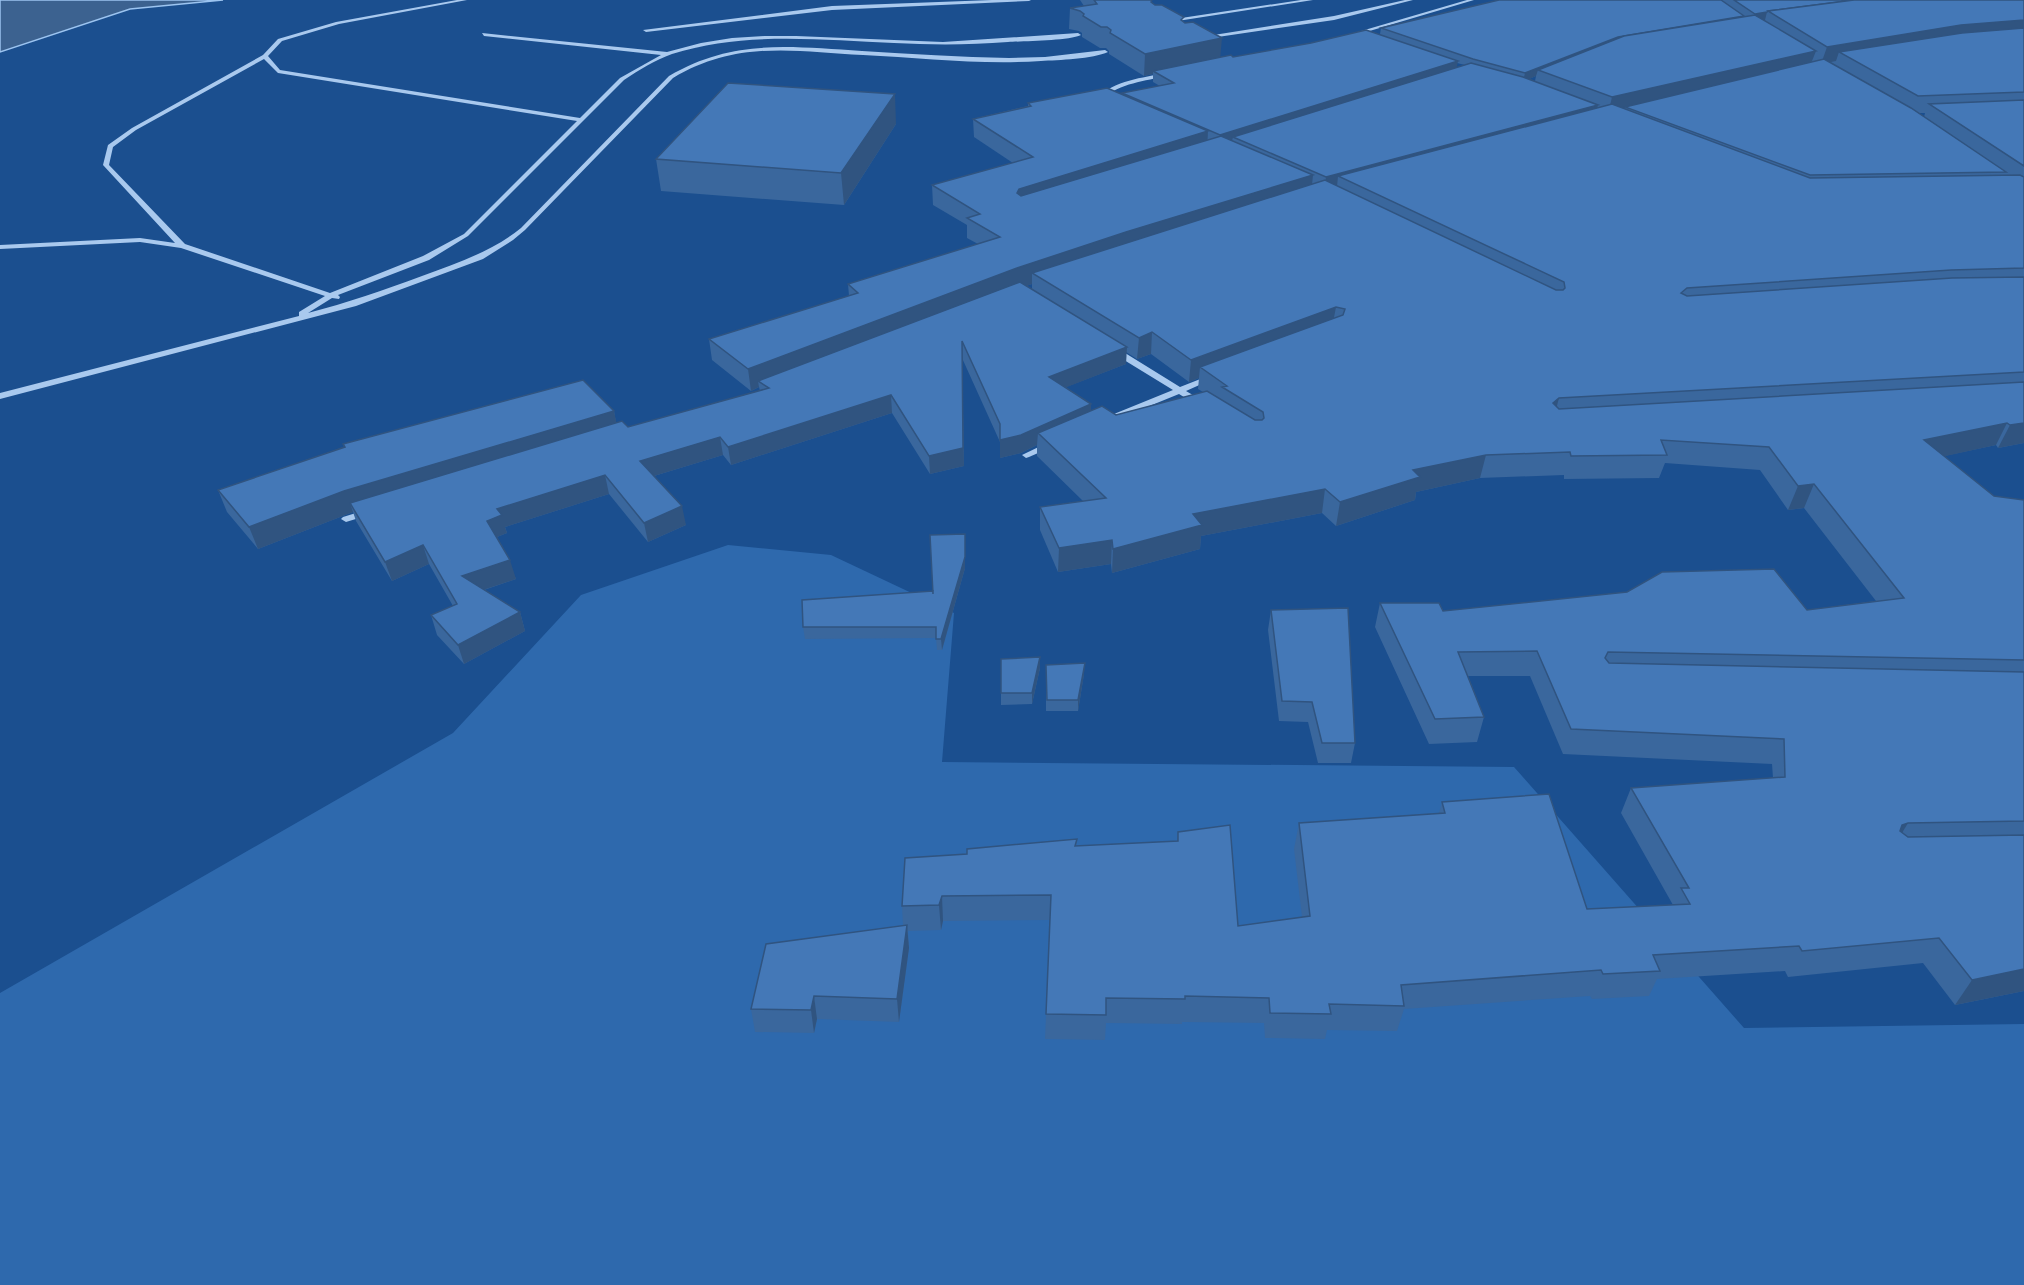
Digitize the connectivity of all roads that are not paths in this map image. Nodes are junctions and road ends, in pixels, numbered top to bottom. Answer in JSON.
{"nodes":[{"id":1,"x":465,"y":0,"type":"edge"},
{"id":2,"x":1029,"y":0,"type":"edge"},
{"id":3,"x":1311,"y":0,"type":"edge"},
{"id":4,"x":1411,"y":0,"type":"edge"},
{"id":5,"x":1472,"y":0,"type":"edge"},
{"id":6,"x":1166,"y":21,"type":"edge"},
{"id":7,"x":646,"y":30,"type":"dead end"},
{"id":8,"x":1359,"y":33,"type":"junction"},
{"id":9,"x":484,"y":34,"type":"dead end"},
{"id":10,"x":1078,"y":35,"type":"edge"},
{"id":11,"x":1347,"y":35,"type":"edge"},
{"id":12,"x":1370,"y":37,"type":"edge"},
{"id":13,"x":1197,"y":38,"type":"edge"},
{"id":14,"x":1105,"y":52,"type":"edge"},
{"id":15,"x":668,"y":54,"type":"junction"},
{"id":16,"x":265,"y":56,"type":"junction"},
{"id":17,"x":1168,"y":75,"type":"edge"},
{"id":18,"x":1099,"y":99,"type":"junction"},
{"id":19,"x":1087,"y":101,"type":"edge"},
{"id":20,"x":1110,"y":103,"type":"edge"},
{"id":21,"x":581,"y":120,"type":"junction"},
{"id":22,"x":182,"y":246,"type":"junction"},
{"id":23,"x":0,"y":247,"type":"edge"},
{"id":24,"x":332,"y":295,"type":"junction"},
{"id":25,"x":353,"y":304,"type":"junction"},
{"id":26,"x":291,"y":320,"type":"junction"},
{"id":27,"x":1110,"y":348,"type":"edge"},
{"id":28,"x":1224,"y":373,"type":"edge"},
{"id":29,"x":1180,"y":390,"type":"junction"},
{"id":30,"x":0,"y":396,"type":"edge"},
{"id":31,"x":1208,"y":408,"type":"edge"},
{"id":32,"x":1103,"y":422,"type":"edge"},
{"id":33,"x":1059,"y":441,"type":"edge"},
{"id":34,"x":1026,"y":455,"type":"dead end"},
{"id":35,"x":380,"y":508,"type":"edge"},
{"id":36,"x":346,"y":519,"type":"dead end"}],
"edges":[{"from":1,"to":16,"type":"street"},
{"from":2,"to":7,"type":"street"},
{"from":3,"to":6,"type":"street"},
{"from":4,"to":13,"type":"street"},
{"from":5,"to":8,"type":"street"},
{"from":8,"to":11,"type":"street"},
{"from":8,"to":12,"type":"street"},
{"from":9,"to":15,"type":"street"},
{"from":10,"to":15,"type":"street"},
{"from":14,"to":25,"type":"street"},
{"from":15,"to":21,"type":"street"},
{"from":16,"to":21,"type":"street"},
{"from":16,"to":22,"type":"street"},
{"from":17,"to":18,"type":"street"},
{"from":18,"to":19,"type":"street"},
{"from":18,"to":20,"type":"street"},
{"from":21,"to":24,"type":"street"},
{"from":22,"to":23,"type":"street"},
{"from":22,"to":24,"type":"street"},
{"from":24,"to":25,"type":"street"},
{"from":24,"to":26,"type":"street"},
{"from":25,"to":26,"type":"street"},
{"from":26,"to":30,"type":"street"},
{"from":27,"to":29,"type":"street"},
{"from":28,"to":29,"type":"street"},
{"from":29,"to":31,"type":"street"},
{"from":29,"to":32,"type":"street"},
{"from":33,"to":34,"type":"street"},
{"from":35,"to":36,"type":"street"}]}
